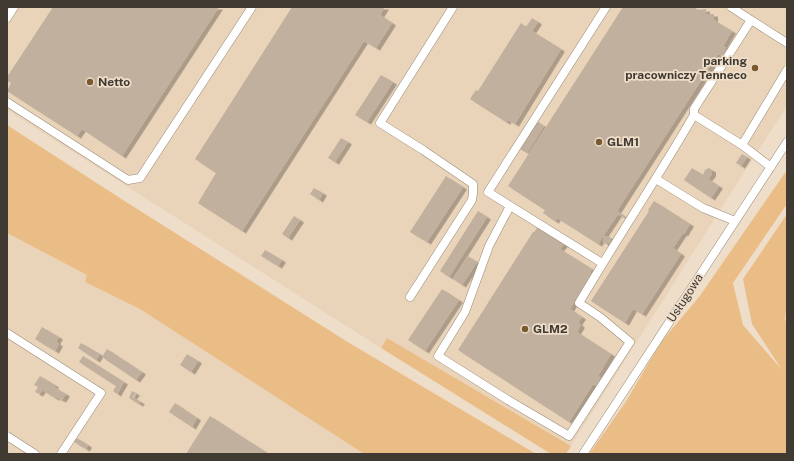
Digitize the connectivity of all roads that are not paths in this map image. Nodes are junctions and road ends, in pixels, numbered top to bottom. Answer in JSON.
{"nodes":[{"id":1,"x":14,"y":7,"type":"edge"},
{"id":2,"x":252,"y":7,"type":"edge"},
{"id":3,"x":453,"y":7,"type":"edge"},
{"id":4,"x":606,"y":7,"type":"edge"},
{"id":5,"x":731,"y":7,"type":"edge"},
{"id":6,"x":7,"y":18,"type":"edge"},
{"id":7,"x":751,"y":20,"type":"junction"},
{"id":8,"x":787,"y":43,"type":"edge"},
{"id":9,"x":787,"y":70,"type":"edge"},
{"id":10,"x":7,"y":102,"type":"edge"},
{"id":11,"x":694,"y":115,"type":"junction"},
{"id":12,"x":787,"y":142,"type":"edge"},
{"id":13,"x":742,"y":145,"type":"junction"},
{"id":14,"x":770,"y":167,"type":"junction"},
{"id":15,"x":656,"y":179,"type":"junction"},
{"id":16,"x":510,"y":206,"type":"junction"},
{"id":17,"x":735,"y":222,"type":"junction"},
{"id":18,"x":602,"y":263,"type":"junction"},
{"id":19,"x":410,"y":297,"type":"dead end"},
{"id":20,"x":7,"y":333,"type":"edge"},
{"id":21,"x":7,"y":436,"type":"edge"},
{"id":22,"x":34,"y":454,"type":"edge"},
{"id":23,"x":62,"y":454,"type":"edge"},
{"id":24,"x":583,"y":454,"type":"edge"}],
"edges":[{"from":1,"to":6,"type":"street"},
{"from":2,"to":10,"type":"street"},
{"from":3,"to":19,"type":"street"},
{"from":4,"to":16,"type":"street"},
{"from":5,"to":7,"type":"street"},
{"from":7,"to":8,"type":"street"},
{"from":7,"to":11,"type":"street"},
{"from":9,"to":13,"type":"street"},
{"from":11,"to":13,"type":"street"},
{"from":11,"to":15,"type":"street"},
{"from":12,"to":14,"type":"street","name":"Usługowa"},
{"from":13,"to":14,"type":"street"},
{"from":14,"to":17,"type":"street","name":"Usługowa"},
{"from":15,"to":17,"type":"street"},
{"from":15,"to":18,"type":"street"},
{"from":16,"to":18,"type":"street"},
{"from":16,"to":18,"type":"street"},
{"from":17,"to":24,"type":"street","name":"Usługowa"},
{"from":20,"to":23,"type":"street"},
{"from":21,"to":22,"type":"street"}]}
